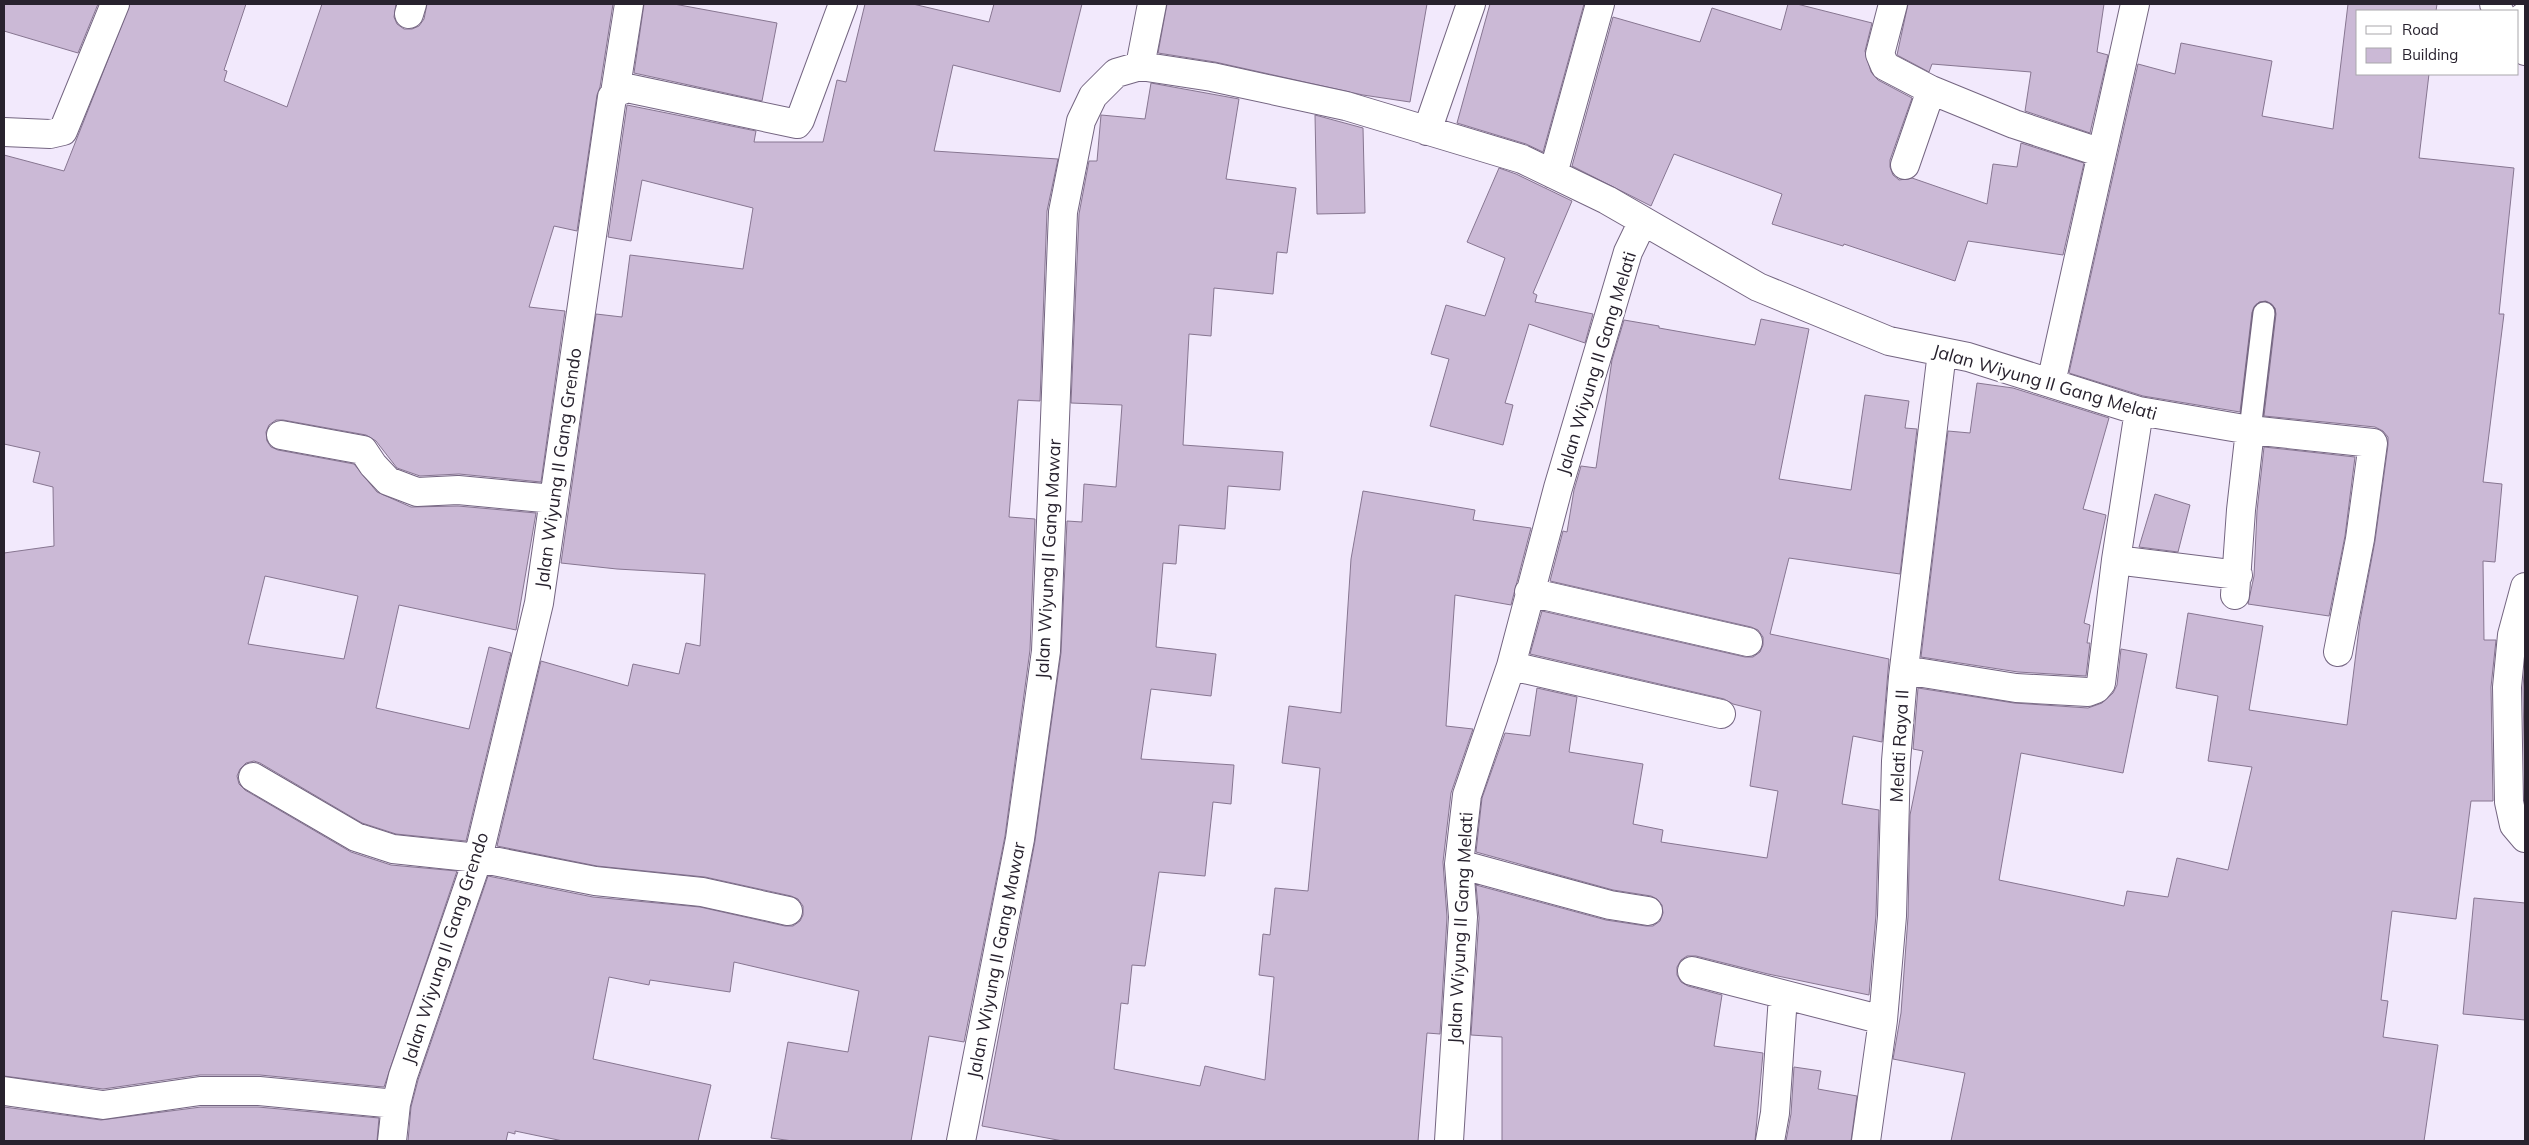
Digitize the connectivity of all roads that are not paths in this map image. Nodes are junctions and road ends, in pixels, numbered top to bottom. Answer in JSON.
{"nodes":[{"id":1,"x":114,"y":4,"type":"edge"},
{"id":2,"x":629,"y":4,"type":"edge"},
{"id":3,"x":843,"y":4,"type":"edge"},
{"id":4,"x":1152,"y":4,"type":"edge"},
{"id":5,"x":1471,"y":4,"type":"edge"},
{"id":6,"x":1600,"y":4,"type":"edge"},
{"id":7,"x":1893,"y":4,"type":"edge"},
{"id":8,"x":2135,"y":4,"type":"edge"},
{"id":9,"x":1140,"y":66,"type":"junction"},
{"id":10,"x":1931,"y":90,"type":"junction"},
{"id":11,"x":615,"y":92,"type":"junction"},
{"id":12,"x":1427,"y":130,"type":"junction"},
{"id":13,"x":4,"y":132,"type":"edge"},
{"id":14,"x":2102,"y":153,"type":"junction"},
{"id":15,"x":1905,"y":165,"type":"dead end"},
{"id":16,"x":1552,"y":174,"type":"junction"},
{"id":17,"x":1643,"y":222,"type":"junction"},
{"id":18,"x":2264,"y":313,"type":"dead end"},
{"id":19,"x":1942,"y":352,"type":"junction"},
{"id":20,"x":2051,"y":383,"type":"junction"},
{"id":21,"x":2139,"y":411,"type":"junction"},
{"id":22,"x":2250,"y":430,"type":"junction"},
{"id":23,"x":281,"y":435,"type":"dead end"},
{"id":24,"x":554,"y":499,"type":"junction"},
{"id":25,"x":2116,"y":560,"type":"junction"},
{"id":26,"x":2525,"y":588,"type":"edge"},
{"id":27,"x":1529,"y":592,"type":"junction"},
{"id":28,"x":1748,"y":642,"type":"dead end"},
{"id":29,"x":2338,"y":652,"type":"dead end"},
{"id":30,"x":1511,"y":666,"type":"junction"},
{"id":31,"x":1904,"y":670,"type":"junction"},
{"id":32,"x":1721,"y":714,"type":"dead end"},
{"id":33,"x":253,"y":777,"type":"dead end"},
{"id":34,"x":2525,"y":838,"type":"edge"},
{"id":35,"x":478,"y":858,"type":"junction"},
{"id":36,"x":1459,"y":864,"type":"junction"},
{"id":37,"x":788,"y":911,"type":"dead end"},
{"id":38,"x":1648,"y":911,"type":"dead end"},
{"id":39,"x":1692,"y":971,"type":"dead end"},
{"id":40,"x":1783,"y":996,"type":"junction"},
{"id":41,"x":1883,"y":1020,"type":"junction"},
{"id":42,"x":4,"y":1091,"type":"edge"},
{"id":43,"x":396,"y":1104,"type":"junction"},
{"id":44,"x":392,"y":1141,"type":"edge"},
{"id":45,"x":961,"y":1141,"type":"edge"},
{"id":46,"x":1449,"y":1141,"type":"edge"},
{"id":47,"x":1770,"y":1141,"type":"edge"},
{"id":48,"x":1866,"y":1141,"type":"edge"}],
"edges":[{"from":1,"to":13,"type":"street"},
{"from":2,"to":11,"type":"street","name":"Jalan Wiyung II Gang Grendo"},
{"from":3,"to":11,"type":"street"},
{"from":4,"to":9,"type":"street"},
{"from":5,"to":12,"type":"street"},
{"from":6,"to":16,"type":"street"},
{"from":7,"to":10,"type":"street"},
{"from":8,"to":14,"type":"street"},
{"from":9,"to":12,"type":"street"},
{"from":9,"to":45,"type":"street","name":"Jalan Wiyung II Gang Mawar"},
{"from":10,"to":14,"type":"street"},
{"from":10,"to":15,"type":"street"},
{"from":11,"to":24,"type":"street","name":"Jalan Wiyung II Gang Grendo"},
{"from":12,"to":16,"type":"street"},
{"from":14,"to":20,"type":"street"},
{"from":16,"to":17,"type":"street"},
{"from":17,"to":19,"type":"street","name":"Jalan Wiyung II Gang Melati"},
{"from":17,"to":27,"type":"street","name":"Jalan Wiyung II Gang Melati"},
{"from":18,"to":22,"type":"lane"},
{"from":19,"to":20,"type":"street","name":"Jalan Wiyung II Gang Melati"},
{"from":19,"to":31,"type":"street","name":"Melati Raya II"},
{"from":20,"to":21,"type":"street","name":"Jalan Wiyung II Gang Melati"},
{"from":21,"to":22,"type":"street","name":"Jalan Wiyung II Gang Melati"},
{"from":21,"to":25,"type":"street"},
{"from":22,"to":25,"type":"street"},
{"from":22,"to":29,"type":"street","name":"Jalan Wiyung II Gang Melati"},
{"from":23,"to":24,"type":"street"},
{"from":24,"to":35,"type":"street","name":"Jalan Wiyung II Gang Grendo"},
{"from":25,"to":31,"type":"street"},
{"from":26,"to":34,"type":"street"},
{"from":27,"to":28,"type":"street"},
{"from":27,"to":30,"type":"street","name":"Jalan Wiyung II Gang Melati"},
{"from":30,"to":32,"type":"street"},
{"from":30,"to":36,"type":"street","name":"Jalan Wiyung II Gang Melati"},
{"from":31,"to":41,"type":"street","name":"Melati Raya II"},
{"from":33,"to":35,"type":"street"},
{"from":35,"to":37,"type":"street"},
{"from":35,"to":43,"type":"street","name":"Jalan Wiyung II Gang Grendo"},
{"from":36,"to":38,"type":"street"},
{"from":36,"to":46,"type":"street","name":"Jalan Wiyung II Gang Melati"},
{"from":39,"to":40,"type":"street"},
{"from":40,"to":41,"type":"street"},
{"from":40,"to":47,"type":"street"},
{"from":41,"to":48,"type":"street","name":"Melati Raya II"},
{"from":42,"to":43,"type":"street"},
{"from":43,"to":44,"type":"street","name":"Jalan Wiyung II Gang Grendo"}]}
